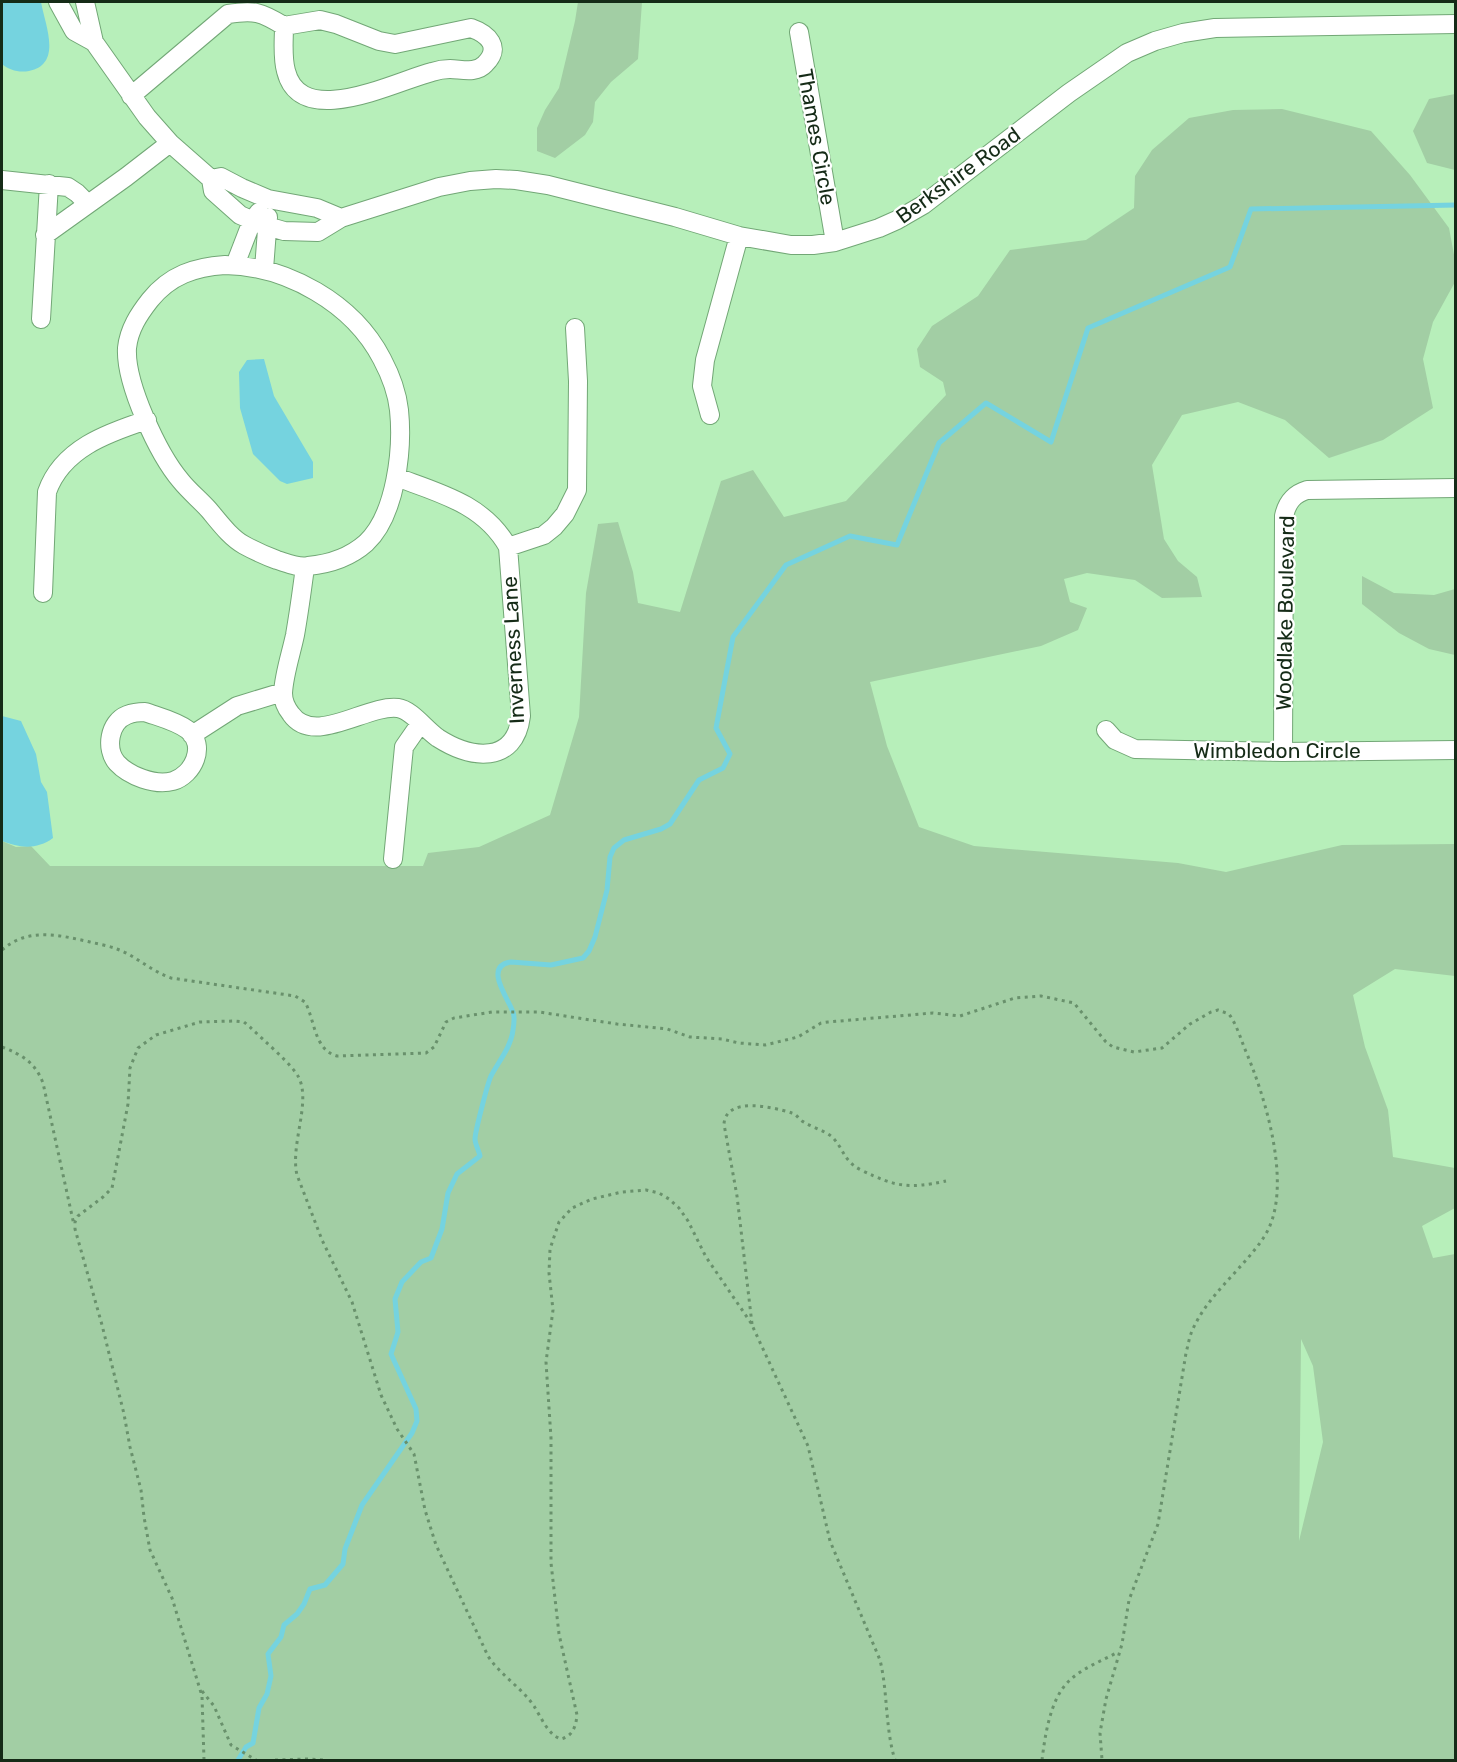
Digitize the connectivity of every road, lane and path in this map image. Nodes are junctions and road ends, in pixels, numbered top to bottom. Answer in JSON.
{"nodes":[{"id":1,"x":57,"y":2,"type":"edge"},
{"id":2,"x":85,"y":2,"type":"edge"},
{"id":3,"x":1455,"y":24,"type":"edge"},
{"id":4,"x":284,"y":26,"type":"junction"},
{"id":5,"x":799,"y":32,"type":"dead end"},
{"id":6,"x":94,"y":42,"type":"junction"},
{"id":7,"x":132,"y":96,"type":"junction"},
{"id":8,"x":170,"y":143,"type":"junction"},
{"id":9,"x":212,"y":179,"type":"junction"},
{"id":10,"x":2,"y":180,"type":"edge"},
{"id":11,"x":49,"y":184,"type":"junction"},
{"id":12,"x":268,"y":199,"type":"junction"},
{"id":13,"x":88,"y":204,"type":"junction"},
{"id":14,"x":340,"y":218,"type":"junction"},
{"id":15,"x":260,"y":224,"type":"junction"},
{"id":16,"x":45,"y":235,"type":"junction"},
{"id":17,"x":739,"y":236,"type":"junction"},
{"id":18,"x":835,"y":242,"type":"junction"},
{"id":19,"x":235,"y":265,"type":"junction"},
{"id":20,"x":264,"y":269,"type":"junction"},
{"id":21,"x":41,"y":320,"type":"dead end"},
{"id":22,"x":575,"y":328,"type":"dead end"},
{"id":23,"x":710,"y":415,"type":"dead end"},
{"id":24,"x":147,"y":420,"type":"junction"},
{"id":25,"x":396,"y":477,"type":"junction"},
{"id":26,"x":1455,"y":488,"type":"edge"},
{"id":27,"x":508,"y":547,"type":"junction"},
{"id":28,"x":305,"y":567,"type":"junction"},
{"id":29,"x":43,"y":593,"type":"dead end"},
{"id":30,"x":283,"y":692,"type":"junction"},
{"id":31,"x":420,"y":724,"type":"junction"},
{"id":32,"x":1106,"y":730,"type":"dead end"},
{"id":33,"x":192,"y":735,"type":"junction"},
{"id":34,"x":1455,"y":750,"type":"edge"},
{"id":35,"x":1283,"y":752,"type":"junction"},
{"id":36,"x":393,"y":859,"type":"dead end"},
{"id":37,"x":2,"y":950,"type":"edge"},
{"id":38,"x":2,"y":1047,"type":"edge"},
{"id":39,"x":946,"y":1180,"type":"dead end"},
{"id":40,"x":75,"y":1229,"type":"junction"},
{"id":41,"x":753,"y":1325,"type":"junction"},
{"id":42,"x":1119,"y":1651,"type":"junction"},
{"id":43,"x":198,"y":1684,"type":"junction"},
{"id":44,"x":208,"y":1700,"type":"junction"},
{"id":45,"x":202,"y":1704,"type":"junction"},
{"id":46,"x":254,"y":1759,"type":"edge"},
{"id":47,"x":204,"y":1761,"type":"edge"},
{"id":48,"x":275,"y":1761,"type":"edge"},
{"id":49,"x":324,"y":1761,"type":"edge"},
{"id":50,"x":895,"y":1761,"type":"edge"},
{"id":51,"x":1042,"y":1761,"type":"edge"},
{"id":52,"x":1102,"y":1761,"type":"edge"}],
"edges":[{"from":1,"to":6,"type":"street","name":"Berkshire Road"},
{"from":2,"to":6,"type":"street","name":"Berkshire Road"},
{"from":3,"to":18,"type":"street","name":"Berkshire Road"},
{"from":4,"to":4,"type":"street"},
{"from":4,"to":7,"type":"street"},
{"from":5,"to":18,"type":"street","name":"Thames Circle"},
{"from":6,"to":7,"type":"street","name":"Berkshire Road"},
{"from":7,"to":8,"type":"street","name":"Berkshire Road"},
{"from":8,"to":9,"type":"street","name":"Berkshire Road"},
{"from":8,"to":13,"type":"street"},
{"from":9,"to":12,"type":"street","name":"Berkshire Road"},
{"from":9,"to":15,"type":"street","name":"Berkshire Road"},
{"from":10,"to":11,"type":"street"},
{"from":11,"to":13,"type":"street"},
{"from":11,"to":16,"type":"street"},
{"from":12,"to":14,"type":"street","name":"Berkshire Road"},
{"from":12,"to":15,"type":"street"},
{"from":13,"to":16,"type":"street"},
{"from":14,"to":15,"type":"street","name":"Berkshire Road"},
{"from":14,"to":17,"type":"street","name":"Berkshire Road"},
{"from":15,"to":19,"type":"street"},
{"from":15,"to":20,"type":"street"},
{"from":16,"to":21,"type":"street"},
{"from":17,"to":18,"type":"street","name":"Berkshire Road"},
{"from":17,"to":23,"type":"street"},
{"from":19,"to":20,"type":"street"},
{"from":19,"to":24,"type":"street"},
{"from":20,"to":25,"type":"street"},
{"from":22,"to":27,"type":"street"},
{"from":24,"to":28,"type":"street"},
{"from":24,"to":29,"type":"street"},
{"from":25,"to":27,"type":"street","name":"Inverness Lane"},
{"from":25,"to":28,"type":"street"},
{"from":26,"to":35,"type":"street","name":"Woodlake Boulevard"},
{"from":27,"to":31,"type":"street","name":"Inverness Lane"},
{"from":28,"to":30,"type":"street"},
{"from":30,"to":31,"type":"street","name":"Inverness Lane"},
{"from":30,"to":33,"type":"street"},
{"from":31,"to":36,"type":"street"},
{"from":32,"to":35,"type":"street","name":"Wimbledon Circle"},
{"from":33,"to":33,"type":"street"},
{"from":34,"to":35,"type":"street","name":"Wimbledon Circle"},
{"from":37,"to":42,"type":"path"},
{"from":38,"to":40,"type":"path"},
{"from":39,"to":41,"type":"path"},
{"from":40,"to":41,"type":"path"},
{"from":40,"to":43,"type":"path"},
{"from":41,"to":50,"type":"path"},
{"from":42,"to":51,"type":"path"},
{"from":42,"to":52,"type":"path"},
{"from":43,"to":44,"type":"path"},
{"from":43,"to":45,"type":"path"},
{"from":44,"to":45,"type":"path"},
{"from":44,"to":46,"type":"path"},
{"from":45,"to":47,"type":"path"},
{"from":48,"to":49,"type":"path"}]}
